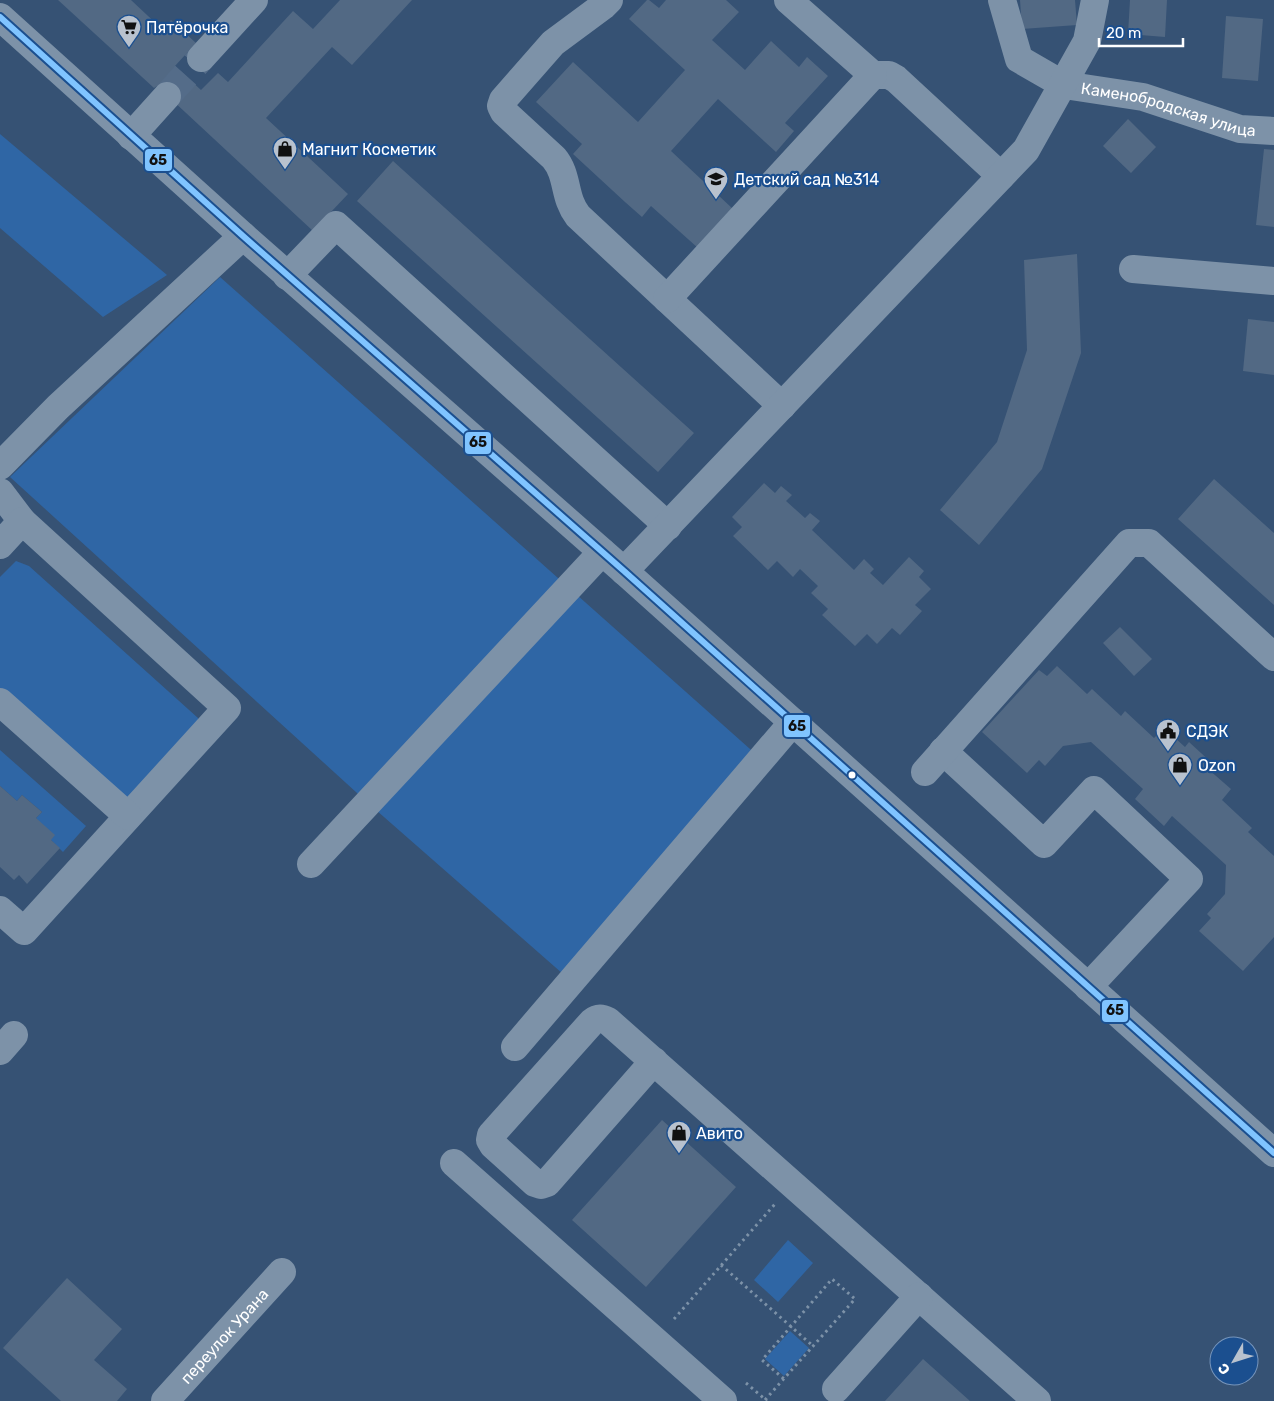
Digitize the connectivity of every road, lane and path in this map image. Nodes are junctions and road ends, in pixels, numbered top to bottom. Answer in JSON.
{"nodes":[{"id":1,"x":254,"y":0,"type":"edge"},
{"id":2,"x":609,"y":0,"type":"edge"},
{"id":3,"x":788,"y":0,"type":"edge"},
{"id":4,"x":1002,"y":0,"type":"edge"},
{"id":5,"x":1095,"y":0,"type":"edge"},
{"id":6,"x":0,"y":17,"type":"edge"},
{"id":7,"x":201,"y":58,"type":"tunnel mouth"},
{"id":8,"x":873,"y":75,"type":"junction"},
{"id":9,"x":1064,"y":85,"type":"junction"},
{"id":10,"x":167,"y":96,"type":"tunnel mouth"},
{"id":11,"x":1274,"y":131,"type":"edge"},
{"id":12,"x":131,"y":136,"type":"junction"},
{"id":13,"x":1001,"y":176,"type":"junction"},
{"id":14,"x":243,"y":236,"type":"junction"},
{"id":15,"x":1134,"y":269,"type":"dead end"},
{"id":16,"x":287,"y":276,"type":"junction"},
{"id":17,"x":1274,"y":281,"type":"edge"},
{"id":18,"x":667,"y":299,"type":"junction"},
{"id":19,"x":782,"y":406,"type":"junction"},
{"id":20,"x":0,"y":466,"type":"edge"},
{"id":21,"x":0,"y":492,"type":"edge"},
{"id":22,"x":22,"y":521,"type":"junction"},
{"id":23,"x":668,"y":526,"type":"junction"},
{"id":24,"x":0,"y":545,"type":"edge"},
{"id":25,"x":602,"y":552,"type":"junction"},
{"id":26,"x":624,"y":571,"type":"junction"},
{"id":27,"x":1274,"y":657,"type":"edge"},
{"id":28,"x":0,"y":702,"type":"edge"},
{"id":29,"x":793,"y":722,"type":"junction"},
{"id":30,"x":943,"y":751,"type":"junction"},
{"id":31,"x":925,"y":772,"type":"dead end"},
{"id":32,"x":128,"y":816,"type":"junction"},
{"id":33,"x":311,"y":864,"type":"dead end"},
{"id":34,"x":0,"y":910,"type":"edge"},
{"id":35,"x":1088,"y":987,"type":"junction"},
{"id":36,"x":514,"y":1047,"type":"dead end"},
{"id":37,"x":654,"y":1061,"type":"junction"},
{"id":38,"x":1274,"y":1153,"type":"edge"},
{"id":39,"x":454,"y":1162,"type":"dead end"},
{"id":40,"x":793,"y":1184,"type":"junction"},
{"id":41,"x":721,"y":1265,"type":"junction"},
{"id":42,"x":282,"y":1272,"type":"dead end"},
{"id":43,"x":919,"y":1296,"type":"junction"},
{"id":44,"x":681,"y":1325,"type":"dead end"},
{"id":45,"x":791,"y":1326,"type":"junction"},
{"id":46,"x":813,"y":1346,"type":"junction"},
{"id":47,"x":784,"y":1379,"type":"junction"},
{"id":48,"x":744,"y":1381,"type":"dead end"},
{"id":49,"x":836,"y":1389,"type":"dead end"},
{"id":50,"x":766,"y":1400,"type":"edge"},
{"id":51,"x":165,"y":1401,"type":"edge"},
{"id":52,"x":723,"y":1401,"type":"edge"},
{"id":53,"x":1037,"y":1401,"type":"edge"}],
"edges":[{"from":1,"to":7,"type":"street"},
{"from":2,"to":18,"type":"street"},
{"from":3,"to":8,"type":"street"},
{"from":4,"to":9,"type":"street"},
{"from":5,"to":9,"type":"street"},
{"from":6,"to":12,"type":"street"},
{"from":8,"to":13,"type":"street"},
{"from":8,"to":18,"type":"street"},
{"from":9,"to":11,"type":"street","name":"Каменобродская улица"},
{"from":9,"to":13,"type":"street"},
{"from":10,"to":12,"type":"street"},
{"from":12,"to":14,"type":"street"},
{"from":13,"to":19,"type":"street"},
{"from":14,"to":16,"type":"street"},
{"from":14,"to":20,"type":"street"},
{"from":15,"to":17,"type":"street"},
{"from":16,"to":23,"type":"street"},
{"from":16,"to":25,"type":"street"},
{"from":18,"to":19,"type":"street"},
{"from":19,"to":23,"type":"street"},
{"from":21,"to":22,"type":"street"},
{"from":22,"to":24,"type":"street"},
{"from":22,"to":32,"type":"street"},
{"from":23,"to":26,"type":"street"},
{"from":25,"to":26,"type":"street"},
{"from":25,"to":33,"type":"street"},
{"from":26,"to":29,"type":"street"},
{"from":27,"to":30,"type":"street"},
{"from":28,"to":32,"type":"street"},
{"from":29,"to":35,"type":"street"},
{"from":29,"to":36,"type":"street"},
{"from":30,"to":31,"type":"street"},
{"from":30,"to":35,"type":"street"},
{"from":32,"to":34,"type":"street"},
{"from":35,"to":38,"type":"street"},
{"from":37,"to":37,"type":"street"},
{"from":37,"to":40,"type":"street"},
{"from":39,"to":52,"type":"street"},
{"from":40,"to":41,"type":"path"},
{"from":40,"to":43,"type":"street"},
{"from":41,"to":44,"type":"path"},
{"from":41,"to":45,"type":"path"},
{"from":42,"to":51,"type":"street","name":"переулок Урана"},
{"from":43,"to":49,"type":"street"},
{"from":43,"to":53,"type":"street"},
{"from":45,"to":46,"type":"path"},
{"from":45,"to":46,"type":"path"},
{"from":45,"to":47,"type":"path"},
{"from":46,"to":47,"type":"path"},
{"from":47,"to":50,"type":"path"},
{"from":48,"to":50,"type":"path"}]}
